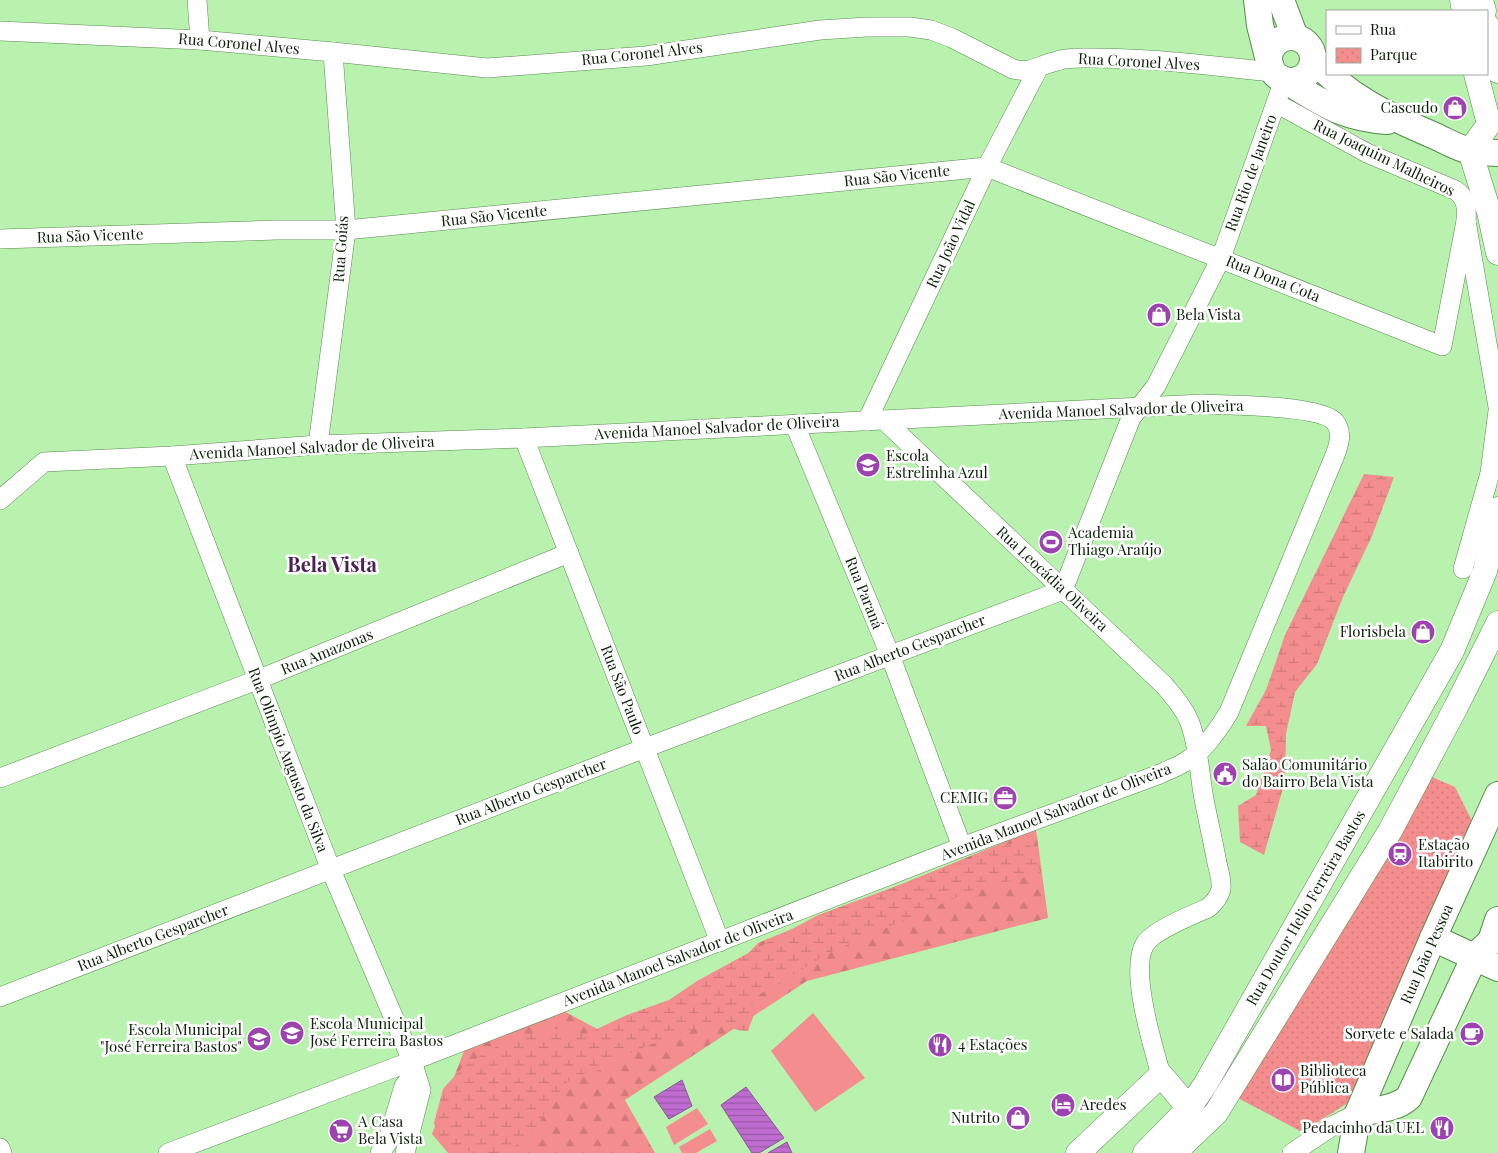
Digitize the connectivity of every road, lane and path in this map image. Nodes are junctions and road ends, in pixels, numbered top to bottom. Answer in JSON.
{"nodes":[{"id":1,"x":197,"y":0,"type":"edge"},
{"id":2,"x":1257,"y":0,"type":"edge"},
{"id":3,"x":1281,"y":0,"type":"edge"},
{"id":4,"x":1488,"y":29,"type":"edge"},
{"id":5,"x":0,"y":31,"type":"edge"},
{"id":6,"x":1295,"y":37,"type":"junction"},
{"id":7,"x":200,"y":40,"type":"junction"},
{"id":8,"x":333,"y":52,"type":"junction"},
{"id":9,"x":1312,"y":58,"type":"junction"},
{"id":10,"x":1038,"y":68,"type":"junction"},
{"id":11,"x":1498,"y":71,"type":"edge"},
{"id":12,"x":1326,"y":73,"type":"edge"},
{"id":13,"x":1328,"y":75,"type":"edge"},
{"id":14,"x":1476,"y":75,"type":"edge"},
{"id":15,"x":1276,"y":80,"type":"junction"},
{"id":16,"x":1400,"y":122,"type":"junction"},
{"id":17,"x":1489,"y":124,"type":"junction"},
{"id":18,"x":1498,"y":147,"type":"edge"},
{"id":19,"x":1470,"y":151,"type":"junction"},
{"id":20,"x":1498,"y":153,"type":"edge"},
{"id":21,"x":987,"y":168,"type":"junction"},
{"id":22,"x":1466,"y":221,"type":"junction"},
{"id":23,"x":346,"y":230,"type":"junction"},
{"id":24,"x":0,"y":239,"type":"edge"},
{"id":25,"x":1498,"y":253,"type":"edge"},
{"id":26,"x":1221,"y":258,"type":"junction"},
{"id":27,"x":1140,"y":407,"type":"junction"},
{"id":28,"x":1498,"y":407,"type":"edge"},
{"id":29,"x":1498,"y":411,"type":"edge"},
{"id":30,"x":876,"y":420,"type":"junction"},
{"id":31,"x":795,"y":424,"type":"junction"},
{"id":32,"x":524,"y":438,"type":"junction"},
{"id":33,"x":318,"y":445,"type":"junction"},
{"id":34,"x":172,"y":456,"type":"junction"},
{"id":35,"x":0,"y":500,"type":"edge"},
{"id":36,"x":1498,"y":509,"type":"edge"},
{"id":37,"x":569,"y":554,"type":"junction"},
{"id":38,"x":1463,"y":569,"type":"dead end"},
{"id":39,"x":1064,"y":590,"type":"junction"},
{"id":40,"x":1498,"y":623,"type":"edge"},
{"id":41,"x":890,"y":655,"type":"junction"},
{"id":42,"x":257,"y":680,"type":"junction"},
{"id":43,"x":645,"y":748,"type":"junction"},
{"id":44,"x":1198,"y":752,"type":"junction"},
{"id":45,"x":0,"y":778,"type":"edge"},
{"id":46,"x":1498,"y":795,"type":"edge"},
{"id":47,"x":962,"y":847,"type":"junction"},
{"id":48,"x":330,"y":870,"type":"junction"},
{"id":49,"x":1498,"y":920,"type":"edge"},
{"id":50,"x":1433,"y":938,"type":"junction"},
{"id":51,"x":720,"y":942,"type":"junction"},
{"id":52,"x":1475,"y":956,"type":"junction"},
{"id":53,"x":1498,"y":968,"type":"edge"},
{"id":54,"x":0,"y":997,"type":"edge"},
{"id":55,"x":413,"y":1066,"type":"junction"},
{"id":56,"x":1161,"y":1075,"type":"junction"},
{"id":57,"x":1189,"y":1108,"type":"junction"},
{"id":58,"x":1358,"y":1113,"type":"junction"},
{"id":59,"x":0,"y":1148,"type":"edge"},
{"id":60,"x":387,"y":1150,"type":"edge"},
{"id":61,"x":2,"y":1153,"type":"edge"},
{"id":62,"x":168,"y":1153,"type":"edge"},
{"id":63,"x":405,"y":1153,"type":"edge"},
{"id":64,"x":1078,"y":1153,"type":"edge"},
{"id":65,"x":1145,"y":1153,"type":"edge"},
{"id":66,"x":1174,"y":1153,"type":"edge"},
{"id":67,"x":1292,"y":1153,"type":"edge"},
{"id":68,"x":1351,"y":1153,"type":"edge"}],
"edges":[{"from":1,"to":7,"type":"street"},
{"from":2,"to":15,"type":"main road"},
{"from":3,"to":6,"type":"main road"},
{"from":4,"to":11,"type":"street"},
{"from":5,"to":7,"type":"street","name":"Rua Coronel Alves"},
{"from":6,"to":9,"type":"main road"},
{"from":6,"to":15,"type":"main road"},
{"from":7,"to":8,"type":"street","name":"Rua Coronel Alves"},
{"from":8,"to":10,"type":"street","name":"Rua Coronel Alves"},
{"from":8,"to":23,"type":"street","name":"Rua Goiás"},
{"from":9,"to":12,"type":"main road"},
{"from":9,"to":15,"type":"main road"},
{"from":10,"to":15,"type":"street","name":"Rua Coronel Alves"},
{"from":10,"to":21,"type":"street","name":"Rua João Vidal"},
{"from":13,"to":16,"type":"main road"},
{"from":14,"to":17,"type":"street"},
{"from":15,"to":16,"type":"main road"},
{"from":15,"to":22,"type":"street","name":"Rua Joaquim Malheiros"},
{"from":15,"to":26,"type":"street","name":"Rua Rio de Janeiro"},
{"from":16,"to":19,"type":"main road"},
{"from":17,"to":18,"type":"street"},
{"from":17,"to":19,"type":"street"},
{"from":19,"to":20,"type":"main road"},
{"from":19,"to":25,"type":"street"},
{"from":21,"to":23,"type":"street","name":"Rua São Vicente"},
{"from":21,"to":26,"type":"street","name":"Rua Dona Cota"},
{"from":21,"to":30,"type":"street","name":"Rua João Vidal"},
{"from":22,"to":26,"type":"street","name":"Rua Dona Cota"},
{"from":22,"to":28,"type":"street","name":"Rua Joaquim Malheiros"},
{"from":23,"to":24,"type":"street","name":"Rua São Vicente"},
{"from":23,"to":33,"type":"street","name":"Rua Goiás"},
{"from":26,"to":27,"type":"street","name":"Rua Rio de Janeiro"},
{"from":27,"to":30,"type":"street","name":"Avenida Manoel Salvador de Oliveira"},
{"from":27,"to":39,"type":"street","name":"Rua Rio de Janeiro"},
{"from":27,"to":44,"type":"street","name":"Avenida Manoel Salvador de Oliveira"},
{"from":29,"to":38,"type":"street"},
{"from":30,"to":31,"type":"street","name":"Avenida Manoel Salvador de Oliveira"},
{"from":30,"to":39,"type":"street","name":"Rua Leocádia Oliveira"},
{"from":31,"to":32,"type":"street","name":"Avenida Manoel Salvador de Oliveira"},
{"from":31,"to":41,"type":"street","name":"Rua Paraná"},
{"from":32,"to":33,"type":"street","name":"Avenida Manoel Salvador de Oliveira"},
{"from":32,"to":37,"type":"street","name":"Rua São Paulo"},
{"from":33,"to":34,"type":"street","name":"Avenida Manoel Salvador de Oliveira"},
{"from":34,"to":35,"type":"street","name":"Avenida Manoel Salvador de Oliveira"},
{"from":34,"to":42,"type":"street","name":"Rua Olímpio Augusto da Silva"},
{"from":36,"to":57,"type":"street","name":"Rua Doutor Helio Ferreira Bastos"},
{"from":37,"to":42,"type":"street","name":"Rua Amazonas"},
{"from":37,"to":43,"type":"street","name":"Rua São Paulo"},
{"from":39,"to":41,"type":"street","name":"Rua Alberto Gesparcher"},
{"from":39,"to":44,"type":"street","name":"Rua Leocádia Oliveira"},
{"from":40,"to":66,"type":"street"},
{"from":41,"to":43,"type":"street","name":"Rua Alberto Gesparcher"},
{"from":41,"to":47,"type":"street","name":"Rua Paraná"},
{"from":42,"to":45,"type":"street","name":"Rua Amazonas"},
{"from":42,"to":48,"type":"street","name":"Rua Olímpio Augusto da Silva"},
{"from":43,"to":48,"type":"street","name":"Rua Alberto Gesparcher"},
{"from":43,"to":51,"type":"street","name":"Rua São Paulo"},
{"from":44,"to":47,"type":"street","name":"Avenida Manoel Salvador de Oliveira"},
{"from":44,"to":56,"type":"street","name":"Rua Leocádia Oliveira"},
{"from":46,"to":50,"type":"main road","name":"Rua João Pessoa"},
{"from":47,"to":51,"type":"street","name":"Avenida Manoel Salvador de Oliveira"},
{"from":48,"to":54,"type":"street","name":"Rua Alberto Gesparcher"},
{"from":48,"to":55,"type":"street","name":"Rua Olímpio Augusto da Silva"},
{"from":49,"to":52,"type":"main road"},
{"from":50,"to":52,"type":"main road"},
{"from":50,"to":58,"type":"main road","name":"Rua João Pessoa"},
{"from":51,"to":55,"type":"street","name":"Avenida Manoel Salvador de Oliveira"},
{"from":52,"to":53,"type":"main road"},
{"from":52,"to":58,"type":"main road"},
{"from":55,"to":60,"type":"street"},
{"from":55,"to":62,"type":"street","name":"Avenida Manoel Salvador de Oliveira"},
{"from":55,"to":63,"type":"street"},
{"from":56,"to":57,"type":"street"},
{"from":56,"to":64,"type":"street"},
{"from":57,"to":65,"type":"street","name":"Rua Doutor Helio Ferreira Bastos"},
{"from":58,"to":67,"type":"street"},
{"from":58,"to":68,"type":"main road","name":"Rua João Pessoa"},
{"from":59,"to":61,"type":"street"}]}
